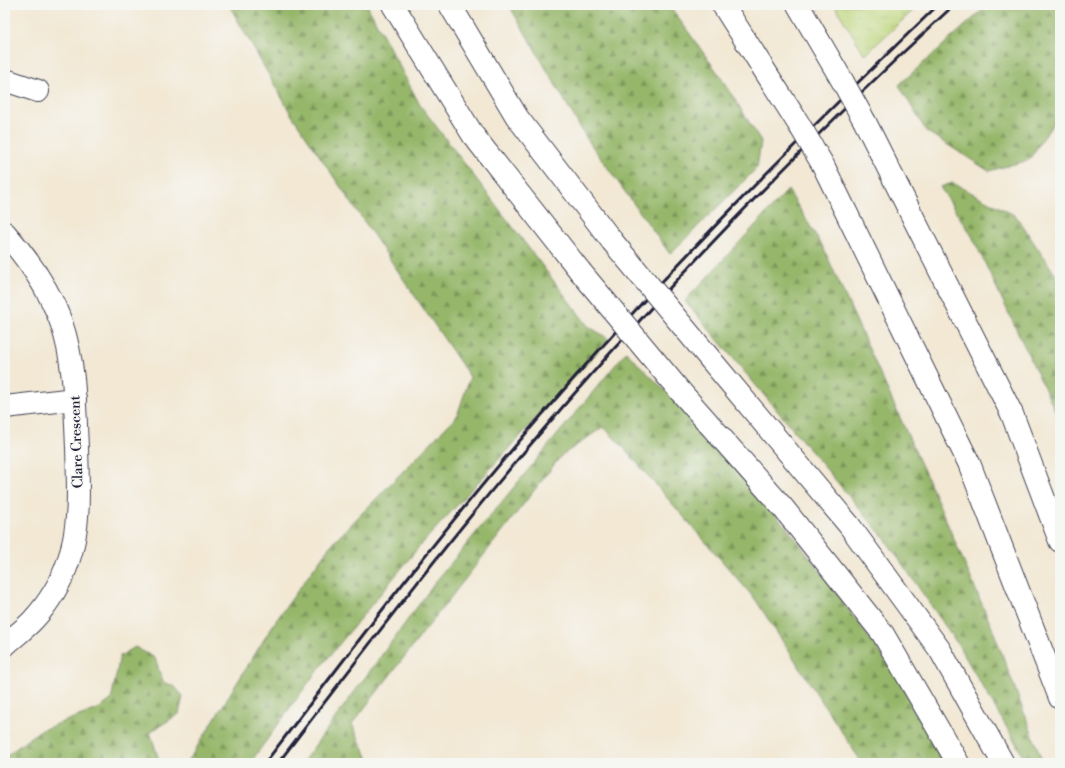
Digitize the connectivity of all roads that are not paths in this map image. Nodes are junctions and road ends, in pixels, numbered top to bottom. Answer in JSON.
{"nodes":[{"id":1,"x":393,"y":5,"type":"edge"},
{"id":2,"x":450,"y":5,"type":"edge"},
{"id":3,"x":723,"y":5,"type":"edge"},
{"id":4,"x":798,"y":5,"type":"edge"},
{"id":5,"x":5,"y":80,"type":"edge"},
{"id":6,"x":38,"y":91,"type":"dead end"},
{"id":7,"x":5,"y":233,"type":"edge"},
{"id":8,"x":75,"y":399,"type":"junction"},
{"id":9,"x":5,"y":406,"type":"edge"},
{"id":10,"x":1060,"y":541,"type":"edge"},
{"id":11,"x":5,"y":645,"type":"edge"},
{"id":12,"x":1060,"y":698,"type":"edge"},
{"id":13,"x":958,"y":763,"type":"edge"},
{"id":14,"x":1003,"y":763,"type":"edge"}],
"edges":[{"from":1,"to":13,"type":"main road","bridge":true},
{"from":2,"to":14,"type":"main road","bridge":true},
{"from":3,"to":12,"type":"main road","bridge":true},
{"from":4,"to":10,"type":"main road","bridge":true},
{"from":5,"to":6,"type":"main road"},
{"from":7,"to":8,"type":"main road","name":"Clare Crescent"},
{"from":8,"to":9,"type":"main road"},
{"from":8,"to":11,"type":"main road","name":"Clare Crescent"}]}
